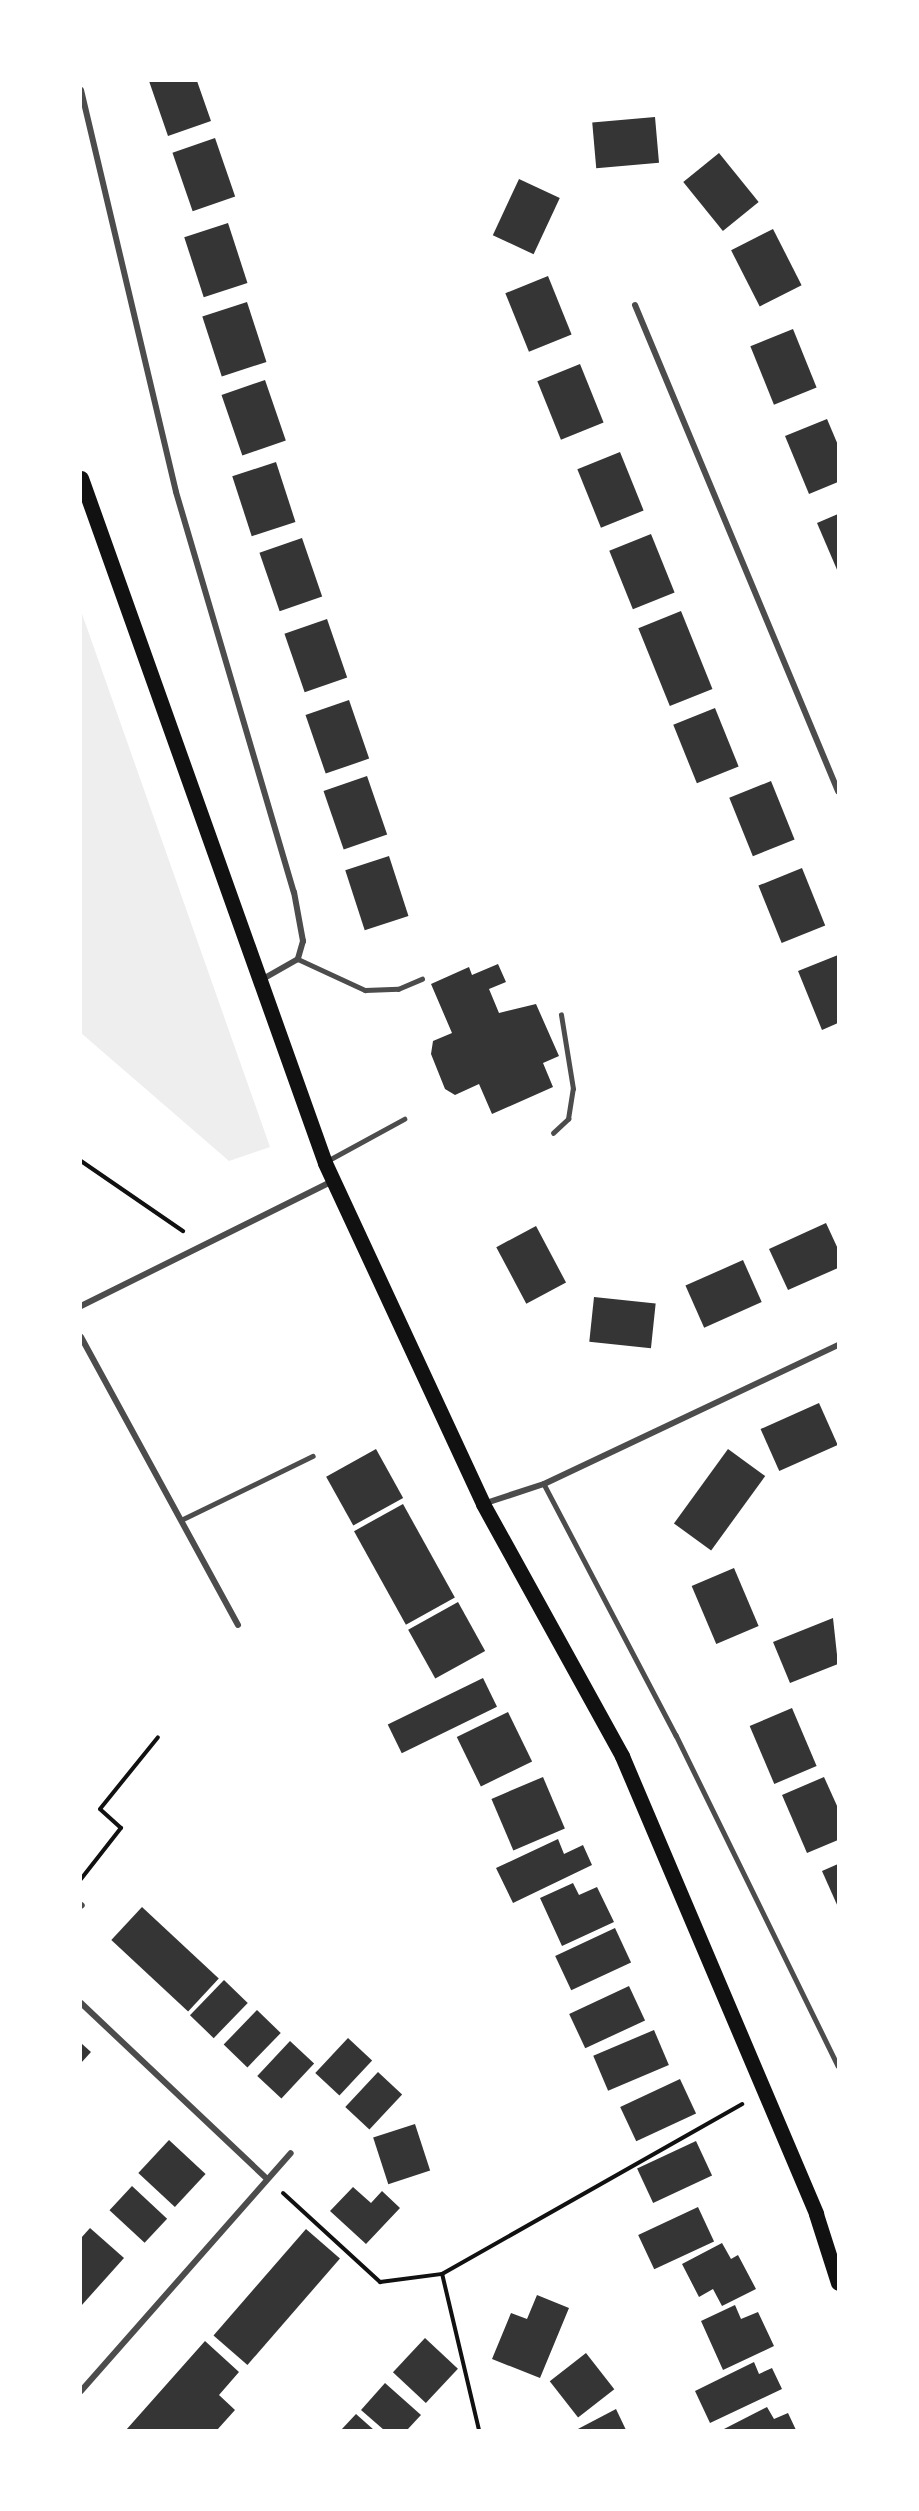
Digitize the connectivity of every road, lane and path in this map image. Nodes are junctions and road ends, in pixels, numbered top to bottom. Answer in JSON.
{"nodes":[{"id":1,"x":81,"y":90,"type":"edge"},
{"id":2,"x":635,"y":305,"type":"dead end"},
{"id":3,"x":81,"y":478,"type":"edge"},
{"id":4,"x":838,"y":790,"type":"edge"},
{"id":5,"x":298,"y":959,"type":"junction"},
{"id":6,"x":423,"y":979,"type":"dead end"},
{"id":7,"x":259,"y":981,"type":"junction"},
{"id":8,"x":561,"y":1015,"type":"dead end"},
{"id":9,"x":404,"y":1119,"type":"dead end"},
{"id":10,"x":553,"y":1133,"type":"dead end"},
{"id":11,"x":81,"y":1161,"type":"edge"},
{"id":12,"x":325,"y":1163,"type":"junction"},
{"id":13,"x":333,"y":1181,"type":"junction"},
{"id":14,"x":201,"y":1243,"type":"junction"},
{"id":15,"x":81,"y":1306,"type":"edge"},
{"id":16,"x":81,"y":1337,"type":"edge"},
{"id":17,"x":838,"y":1345,"type":"edge"},
{"id":18,"x":313,"y":1456,"type":"dead end"},
{"id":19,"x":544,"y":1484,"type":"junction"},
{"id":20,"x":483,"y":1504,"type":"junction"},
{"id":21,"x":183,"y":1519,"type":"junction"},
{"id":22,"x":238,"y":1625,"type":"dead end"},
{"id":23,"x":158,"y":1737,"type":"dead end"},
{"id":24,"x":81,"y":1879,"type":"edge"},
{"id":25,"x":81,"y":2003,"type":"edge"},
{"id":26,"x":838,"y":2065,"type":"edge"},
{"id":27,"x":764,"y":2091,"type":"junction"},
{"id":28,"x":291,"y":2153,"type":"dead end"},
{"id":29,"x":267,"y":2179,"type":"junction"},
{"id":30,"x":442,"y":2274,"type":"junction"},
{"id":31,"x":838,"y":2283,"type":"edge"},
{"id":32,"x":81,"y":2391,"type":"edge"},
{"id":33,"x":479,"y":2430,"type":"edge"}],
"edges":[{"from":1,"to":5,"type":"street"},
{"from":2,"to":4,"type":"street"},
{"from":3,"to":7,"type":"main road"},
{"from":5,"to":6,"type":"lane"},
{"from":5,"to":7,"type":"street"},
{"from":7,"to":12,"type":"main road"},
{"from":8,"to":10,"type":"lane"},
{"from":9,"to":12,"type":"lane"},
{"from":11,"to":14,"type":"path"},
{"from":12,"to":13,"type":"main road"},
{"from":13,"to":14,"type":"street"},
{"from":13,"to":20,"type":"main road"},
{"from":14,"to":15,"type":"street"},
{"from":16,"to":21,"type":"street"},
{"from":17,"to":19,"type":"street"},
{"from":18,"to":21,"type":"lane"},
{"from":19,"to":20,"type":"street"},
{"from":19,"to":26,"type":"lane"},
{"from":20,"to":27,"type":"main road"},
{"from":21,"to":22,"type":"street"},
{"from":23,"to":24,"type":"path"},
{"from":25,"to":29,"type":"street"},
{"from":27,"to":30,"type":"path"},
{"from":27,"to":31,"type":"main road"},
{"from":28,"to":29,"type":"street"},
{"from":29,"to":30,"type":"path"},
{"from":29,"to":32,"type":"street"},
{"from":30,"to":33,"type":"path"}]}
